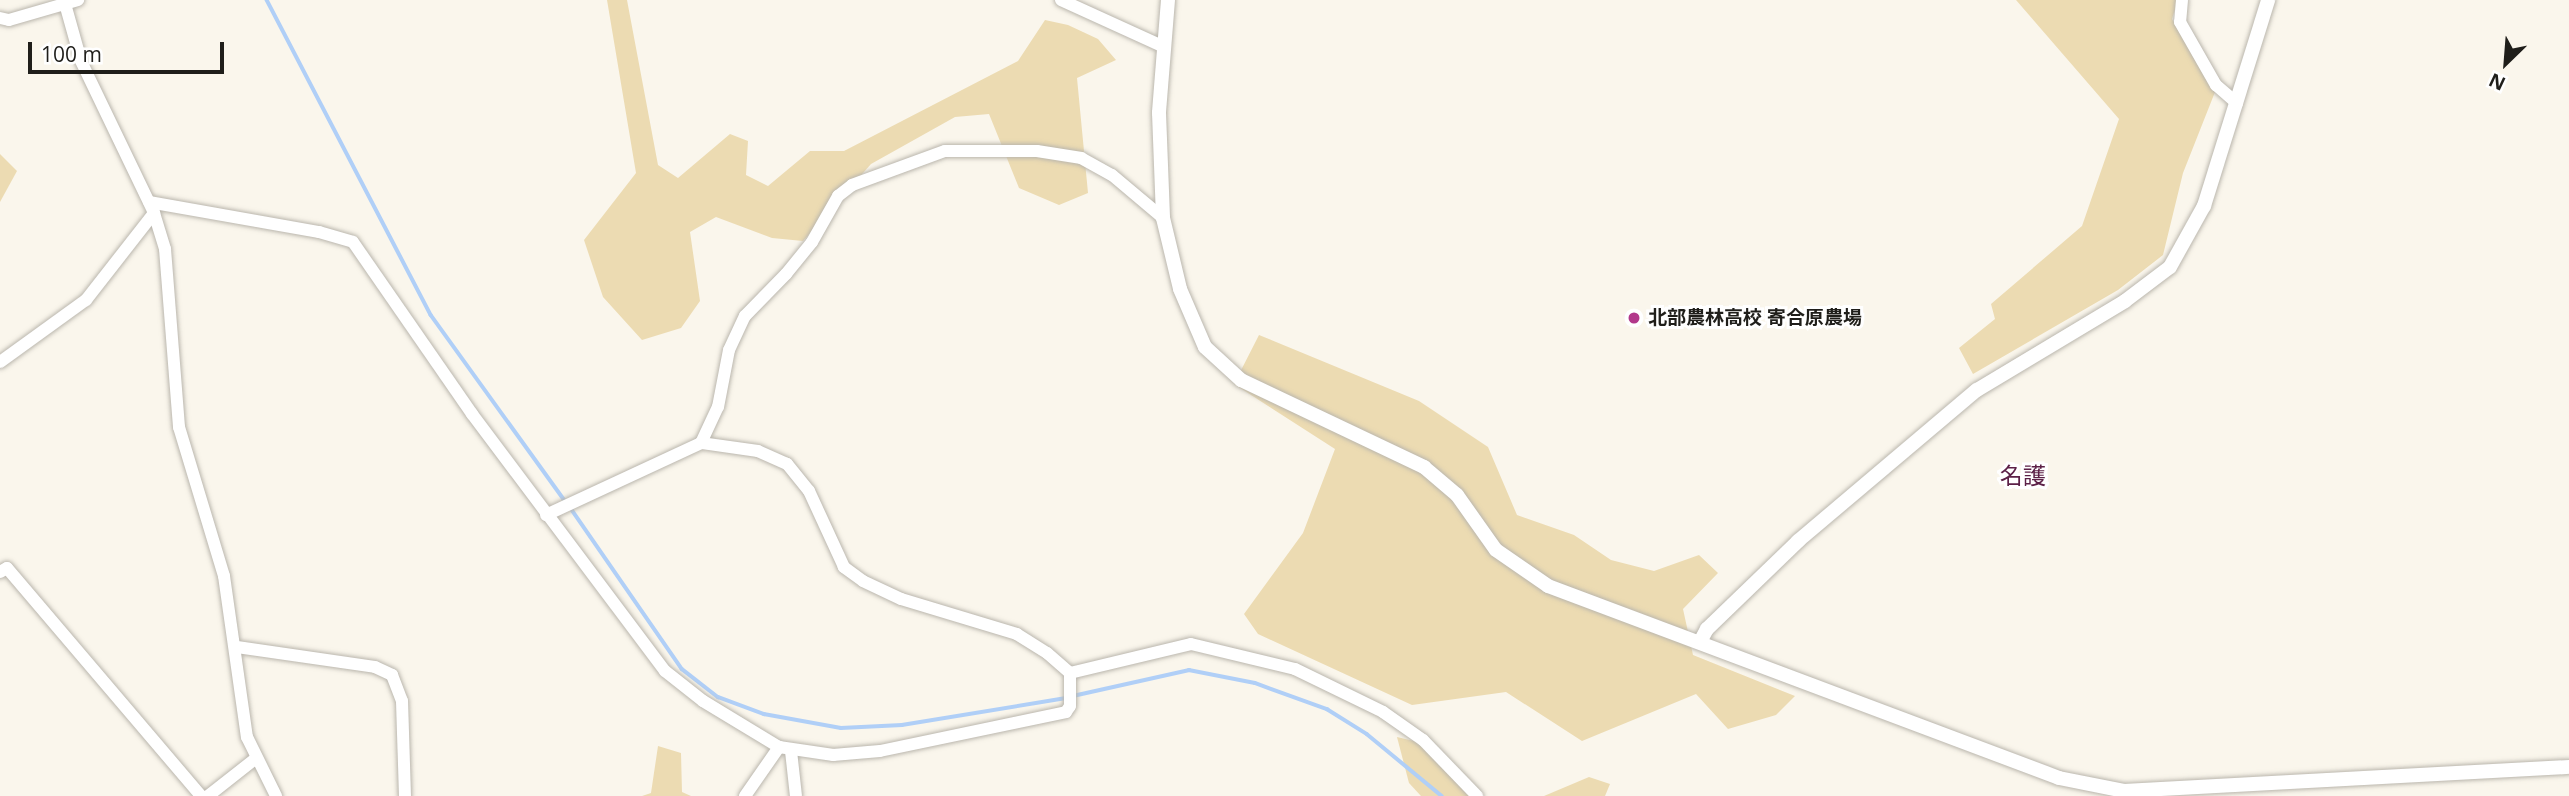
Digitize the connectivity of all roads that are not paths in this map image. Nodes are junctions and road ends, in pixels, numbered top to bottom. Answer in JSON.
{"nodes":[{"id":1,"x":1061,"y":0,"type":"edge"},
{"id":2,"x":1168,"y":0,"type":"edge"},
{"id":3,"x":2182,"y":0,"type":"edge"},
{"id":4,"x":2268,"y":0,"type":"edge"},
{"id":5,"x":70,"y":2,"type":"edge"},
{"id":6,"x":0,"y":18,"type":"edge"},
{"id":7,"x":1162,"y":46,"type":"junction"},
{"id":8,"x":2236,"y":103,"type":"junction"},
{"id":9,"x":152,"y":207,"type":"junction"},
{"id":10,"x":1163,"y":218,"type":"junction"},
{"id":11,"x":0,"y":362,"type":"edge"},
{"id":12,"x":701,"y":443,"type":"junction"},
{"id":13,"x":546,"y":515,"type":"junction"},
{"id":14,"x":0,"y":572,"type":"edge"},
{"id":15,"x":1700,"y":642,"type":"junction"},
{"id":16,"x":237,"y":647,"type":"junction"},
{"id":17,"x":1070,"y":673,"type":"junction"},
{"id":18,"x":785,"y":749,"type":"junction"},
{"id":19,"x":255,"y":759,"type":"junction"},
{"id":20,"x":2569,"y":767,"type":"edge"},
{"id":21,"x":2124,"y":794,"type":"edge"},
{"id":22,"x":201,"y":796,"type":"edge"},
{"id":23,"x":208,"y":796,"type":"edge"},
{"id":24,"x":276,"y":796,"type":"edge"},
{"id":25,"x":405,"y":796,"type":"edge"},
{"id":26,"x":745,"y":796,"type":"edge"},
{"id":27,"x":796,"y":796,"type":"edge"},
{"id":28,"x":1477,"y":796,"type":"edge"}],
"edges":[{"from":1,"to":7,"type":"street"},
{"from":2,"to":7,"type":"street"},
{"from":3,"to":8,"type":"street"},
{"from":4,"to":8,"type":"street"},
{"from":5,"to":6,"type":"street"},
{"from":5,"to":9,"type":"street"},
{"from":7,"to":10,"type":"street"},
{"from":8,"to":15,"type":"street"},
{"from":9,"to":11,"type":"street"},
{"from":9,"to":13,"type":"street"},
{"from":9,"to":16,"type":"street"},
{"from":10,"to":12,"type":"street"},
{"from":10,"to":15,"type":"street"},
{"from":12,"to":13,"type":"street"},
{"from":12,"to":17,"type":"street"},
{"from":13,"to":18,"type":"street"},
{"from":14,"to":22,"type":"street"},
{"from":15,"to":21,"type":"street"},
{"from":16,"to":19,"type":"street"},
{"from":16,"to":25,"type":"street"},
{"from":17,"to":18,"type":"street"},
{"from":17,"to":28,"type":"street"},
{"from":18,"to":26,"type":"street"},
{"from":18,"to":27,"type":"street"},
{"from":19,"to":23,"type":"street"},
{"from":19,"to":24,"type":"street"},
{"from":20,"to":21,"type":"street"}]}
